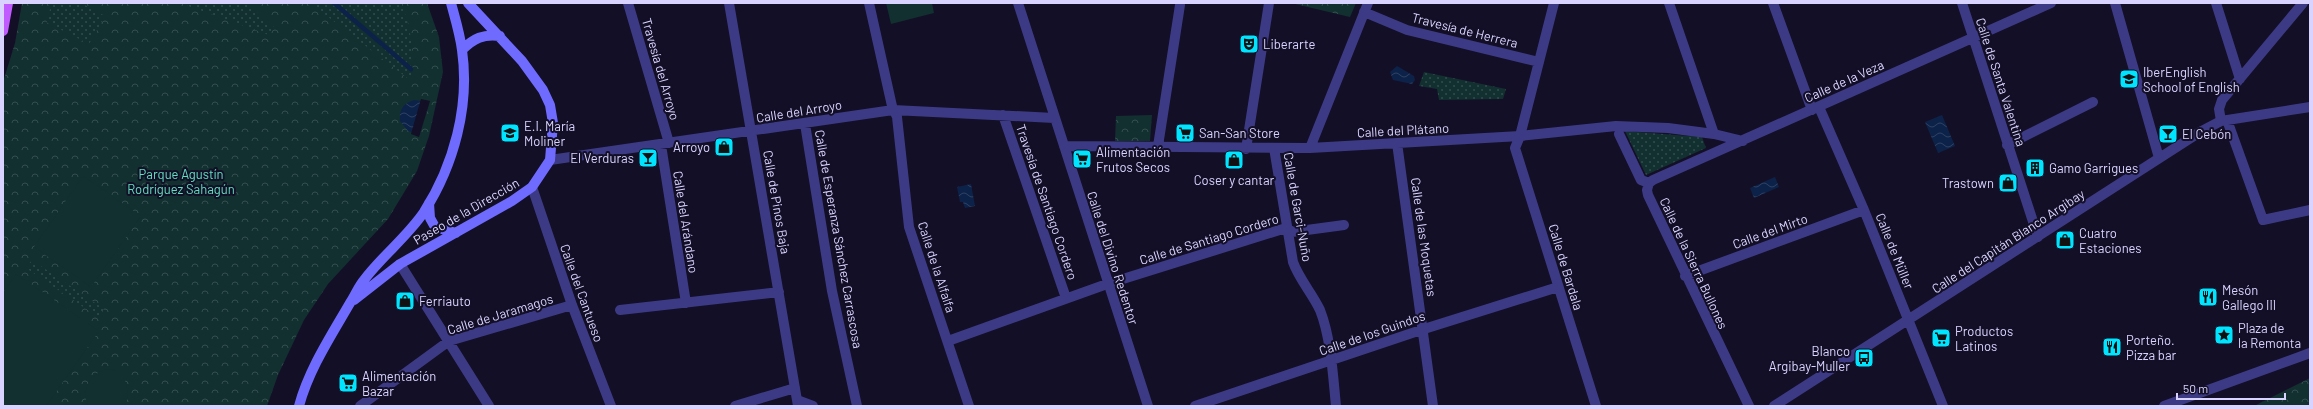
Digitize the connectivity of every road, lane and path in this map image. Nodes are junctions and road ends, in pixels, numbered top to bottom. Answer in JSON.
{"nodes":[{"id":1,"x":8,"y":3,"type":"edge"},
{"id":2,"x":451,"y":3,"type":"edge"},
{"id":3,"x":468,"y":3,"type":"edge"},
{"id":4,"x":628,"y":3,"type":"edge"},
{"id":5,"x":729,"y":3,"type":"edge"},
{"id":6,"x":869,"y":3,"type":"edge"},
{"id":7,"x":1018,"y":3,"type":"edge"},
{"id":8,"x":1269,"y":3,"type":"edge"},
{"id":9,"x":1554,"y":3,"type":"edge"},
{"id":10,"x":1669,"y":3,"type":"edge"},
{"id":11,"x":1773,"y":3,"type":"edge"},
{"id":12,"x":1962,"y":3,"type":"edge"},
{"id":13,"x":2051,"y":3,"type":"edge"},
{"id":14,"x":2115,"y":3,"type":"edge"},
{"id":15,"x":2216,"y":3,"type":"edge"},
{"id":16,"x":2303,"y":3,"type":"edge"},
{"id":17,"x":1180,"y":5,"type":"dead end"},
{"id":18,"x":1366,"y":8,"type":"edge"},
{"id":19,"x":3,"y":31,"type":"edge"},
{"id":20,"x":500,"y":36,"type":"junction"},
{"id":21,"x":1974,"y":38,"type":"junction"},
{"id":22,"x":462,"y":50,"type":"junction"},
{"id":23,"x":1539,"y":62,"type":"junction"},
{"id":24,"x":2240,"y":79,"type":"junction"},
{"id":25,"x":2093,"y":102,"type":"dead end"},
{"id":26,"x":2310,"y":107,"type":"edge"},
{"id":27,"x":1816,"y":109,"type":"junction"},
{"id":28,"x":894,"y":110,"type":"junction"},
{"id":29,"x":1003,"y":115,"type":"junction"},
{"id":30,"x":1054,"y":118,"type":"junction"},
{"id":31,"x":2224,"y":120,"type":"junction"},
{"id":32,"x":805,"y":124,"type":"junction"},
{"id":33,"x":751,"y":132,"type":"junction"},
{"id":34,"x":1619,"y":134,"type":"dead end"},
{"id":35,"x":1714,"y":134,"type":"junction"},
{"id":36,"x":1520,"y":136,"type":"junction"},
{"id":37,"x":1743,"y":141,"type":"junction"},
{"id":38,"x":1398,"y":143,"type":"junction"},
{"id":39,"x":665,"y":144,"type":"junction"},
{"id":40,"x":2007,"y":145,"type":"junction"},
{"id":41,"x":1064,"y":146,"type":"junction"},
{"id":42,"x":1158,"y":146,"type":"junction"},
{"id":43,"x":1274,"y":148,"type":"junction"},
{"id":44,"x":1310,"y":148,"type":"junction"},
{"id":45,"x":1246,"y":149,"type":"junction"},
{"id":46,"x":2159,"y":158,"type":"junction"},
{"id":47,"x":550,"y":160,"type":"junction"},
{"id":48,"x":1649,"y":184,"type":"junction"},
{"id":49,"x":532,"y":187,"type":"junction"},
{"id":50,"x":428,"y":203,"type":"junction"},
{"id":51,"x":1864,"y":210,"type":"junction"},
{"id":52,"x":2310,"y":210,"type":"edge"},
{"id":53,"x":1344,"y":225,"type":"dead end"},
{"id":54,"x":1286,"y":228,"type":"junction"},
{"id":55,"x":456,"y":233,"type":"junction"},
{"id":56,"x":2038,"y":237,"type":"junction"},
{"id":57,"x":400,"y":264,"type":"junction"},
{"id":58,"x":1685,"y":276,"type":"junction"},
{"id":59,"x":1107,"y":284,"type":"junction"},
{"id":60,"x":1558,"y":287,"type":"junction"},
{"id":61,"x":779,"y":292,"type":"junction"},
{"id":62,"x":1066,"y":298,"type":"junction"},
{"id":63,"x":351,"y":302,"type":"junction"},
{"id":64,"x":686,"y":303,"type":"junction"},
{"id":65,"x":572,"y":305,"type":"junction"},
{"id":66,"x":620,"y":310,"type":"dead end"},
{"id":67,"x":1909,"y":321,"type":"junction"},
{"id":68,"x":1424,"y":329,"type":"junction"},
{"id":69,"x":449,"y":341,"type":"junction"},
{"id":70,"x":948,"y":341,"type":"junction"},
{"id":71,"x":2310,"y":353,"type":"edge"},
{"id":72,"x":1332,"y":360,"type":"junction"},
{"id":73,"x":795,"y":388,"type":"junction"},
{"id":74,"x":797,"y":403,"type":"edge"},
{"id":75,"x":299,"y":406,"type":"edge"},
{"id":76,"x":360,"y":406,"type":"edge"},
{"id":77,"x":489,"y":406,"type":"edge"},
{"id":78,"x":611,"y":406,"type":"edge"},
{"id":79,"x":735,"y":406,"type":"edge"},
{"id":80,"x":813,"y":406,"type":"edge"},
{"id":81,"x":857,"y":406,"type":"edge"},
{"id":82,"x":969,"y":406,"type":"edge"},
{"id":83,"x":1148,"y":406,"type":"edge"},
{"id":84,"x":1196,"y":406,"type":"edge"},
{"id":85,"x":1336,"y":406,"type":"edge"},
{"id":86,"x":1433,"y":406,"type":"edge"},
{"id":87,"x":1596,"y":406,"type":"edge"},
{"id":88,"x":1749,"y":406,"type":"edge"},
{"id":89,"x":1774,"y":406,"type":"edge"},
{"id":90,"x":1943,"y":406,"type":"edge"},
{"id":91,"x":2164,"y":406,"type":"edge"}],
"edges":[{"from":1,"to":19,"type":"main road"},
{"from":2,"to":22,"type":"street","name":"Paseo de la Dirección"},
{"from":3,"to":20,"type":"street","name":"Paseo de la Dirección"},
{"from":4,"to":39,"type":"street","name":"Travesía del Arroyo"},
{"from":5,"to":33,"type":"street","name":"Calle de Pinos Baja"},
{"from":6,"to":28,"type":"street","name":"Calle de la Alfalfa"},
{"from":7,"to":30,"type":"street","name":"Calle del Divino Redentor"},
{"from":8,"to":45,"type":"street"},
{"from":9,"to":23,"type":"street","name":"Calle de Bardala"},
{"from":10,"to":35,"type":"street"},
{"from":11,"to":27,"type":"street","name":"Calle de Müller"},
{"from":12,"to":21,"type":"street","name":"Calle de Santa Valentina"},
{"from":13,"to":21,"type":"street","name":"Calle de la Veza"},
{"from":14,"to":46,"type":"street"},
{"from":15,"to":24,"type":"street"},
{"from":16,"to":24,"type":"street"},
{"from":17,"to":42,"type":"street"},
{"from":18,"to":23,"type":"street","name":"Travesía de Herrera"},
{"from":18,"to":44,"type":"street"},
{"from":20,"to":22,"type":"street"},
{"from":20,"to":47,"type":"street","name":"Paseo de la Dirección"},
{"from":21,"to":27,"type":"street","name":"Calle de la Veza"},
{"from":21,"to":40,"type":"street","name":"Calle de Santa Valentina"},
{"from":22,"to":50,"type":"street","name":"Paseo de la Dirección"},
{"from":23,"to":36,"type":"street","name":"Calle de Bardala"},
{"from":24,"to":31,"type":"street"},
{"from":25,"to":40,"type":"street"},
{"from":26,"to":31,"type":"street","name":"Calle del Capitán Blanco Argibay"},
{"from":27,"to":37,"type":"street","name":"Calle de la Veza"},
{"from":27,"to":51,"type":"street","name":"Calle de Müller"},
{"from":28,"to":29,"type":"street","name":"Calle del Arroyo"},
{"from":28,"to":32,"type":"street","name":"Calle del Arroyo"},
{"from":28,"to":70,"type":"street","name":"Calle de la Alfalfa"},
{"from":29,"to":30,"type":"street","name":"Calle del Arroyo"},
{"from":29,"to":62,"type":"street","name":"Travesía de Santiago Cordero"},
{"from":30,"to":41,"type":"street","name":"Calle del Divino Redentor"},
{"from":31,"to":46,"type":"street","name":"Calle del Capitán Blanco Argibay"},
{"from":31,"to":52,"type":"street"},
{"from":32,"to":33,"type":"street","name":"Calle del Arroyo"},
{"from":32,"to":81,"type":"street","name":"Calle de Esperanza Sánchez Carrascosa"},
{"from":33,"to":39,"type":"street","name":"Calle del Arroyo"},
{"from":33,"to":61,"type":"street","name":"Calle de Pinos Baja"},
{"from":34,"to":48,"type":"street","name":"Calle de la Sierra Bullones"},
{"from":35,"to":36,"type":"street","name":"Calle del Plátano"},
{"from":35,"to":37,"type":"street","name":"Calle del Plátano"},
{"from":36,"to":38,"type":"street","name":"Calle del Plátano"},
{"from":36,"to":60,"type":"street","name":"Calle de Bardala"},
{"from":37,"to":48,"type":"street","name":"Calle de la Veza"},
{"from":38,"to":44,"type":"street","name":"Calle del Plátano"},
{"from":38,"to":68,"type":"street","name":"Calle de las Moquetas"},
{"from":39,"to":47,"type":"street","name":"Calle del Arroyo"},
{"from":39,"to":64,"type":"street","name":"Calle del Arándano"},
{"from":40,"to":56,"type":"street","name":"Calle de Santa Valentina"},
{"from":41,"to":42,"type":"street","name":"Calle del Plátano"},
{"from":41,"to":59,"type":"street","name":"Calle del Divino Redentor"},
{"from":42,"to":45,"type":"street","name":"Calle del Plátano"},
{"from":43,"to":44,"type":"street","name":"Calle del Plátano"},
{"from":43,"to":45,"type":"street","name":"Calle del Plátano"},
{"from":43,"to":54,"type":"street","name":"Calle de Garci-Nuño"},
{"from":46,"to":56,"type":"street","name":"Calle del Capitán Blanco Argibay"},
{"from":47,"to":49,"type":"street","name":"Paseo de la Dirección"},
{"from":48,"to":58,"type":"street","name":"Calle de la Sierra Bullones"},
{"from":49,"to":55,"type":"street","name":"Paseo de la Dirección"},
{"from":49,"to":65,"type":"street","name":"Calle del Cantueso"},
{"from":50,"to":55,"type":"street"},
{"from":50,"to":63,"type":"street","name":"Paseo de la Dirección"},
{"from":51,"to":58,"type":"street","name":"Calle del Mirto"},
{"from":51,"to":67,"type":"street","name":"Calle de Müller"},
{"from":53,"to":54,"type":"street","name":"Calle de Santiago Cordero"},
{"from":54,"to":59,"type":"street","name":"Calle de Santiago Cordero"},
{"from":54,"to":72,"type":"street","name":"Calle de Garci-Nuño"},
{"from":55,"to":57,"type":"street","name":"Paseo de la Dirección"},
{"from":56,"to":67,"type":"street","name":"Calle del Capitán Blanco Argibay"},
{"from":57,"to":63,"type":"street","name":"Paseo de la Dirección"},
{"from":57,"to":69,"type":"street"},
{"from":58,"to":88,"type":"street","name":"Calle de la Sierra Bullones"},
{"from":59,"to":62,"type":"street","name":"Calle de Santiago Cordero"},
{"from":59,"to":83,"type":"street","name":"Calle del Divino Redentor"},
{"from":60,"to":68,"type":"street","name":"Calle de los Guindos"},
{"from":60,"to":87,"type":"street","name":"Calle de Bardala"},
{"from":61,"to":64,"type":"street"},
{"from":61,"to":73,"type":"street","name":"Calle de Pinos Baja"},
{"from":62,"to":70,"type":"street","name":"Calle de Santiago Cordero"},
{"from":63,"to":75,"type":"street","name":"Paseo de la Dirección"},
{"from":64,"to":66,"type":"street"},
{"from":65,"to":69,"type":"street","name":"Calle de Jaramagos"},
{"from":65,"to":78,"type":"street","name":"Calle del Cantueso"},
{"from":67,"to":89,"type":"street","name":"Calle del Capitán Blanco Argibay"},
{"from":67,"to":90,"type":"street","name":"Calle de Müller"},
{"from":68,"to":72,"type":"street","name":"Calle de los Guindos"},
{"from":68,"to":86,"type":"street","name":"Calle de las Moquetas"},
{"from":69,"to":76,"type":"street","name":"Calle de Jaramagos"},
{"from":69,"to":77,"type":"street"},
{"from":70,"to":82,"type":"street","name":"Calle de la Alfalfa"},
{"from":71,"to":91,"type":"street"},
{"from":72,"to":84,"type":"street","name":"Calle de los Guindos"},
{"from":72,"to":85,"type":"street","name":"Calle de Garci-Nuño"},
{"from":73,"to":74,"type":"street","name":"Calle de Pinos Baja"},
{"from":73,"to":79,"type":"street"},
{"from":74,"to":80,"type":"street"}]}
